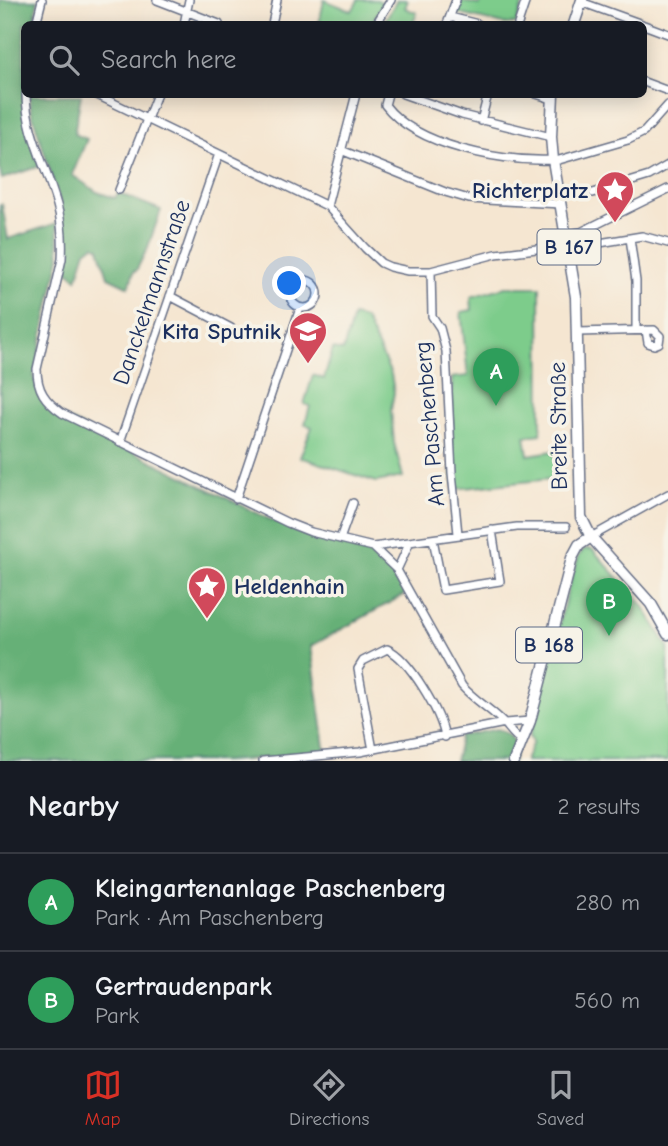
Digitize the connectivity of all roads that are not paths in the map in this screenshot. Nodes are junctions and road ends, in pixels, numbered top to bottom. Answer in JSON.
{"nodes":[{"id":1,"x":42,"y":0,"type":"edge"},
{"id":2,"x":157,"y":0,"type":"edge"},
{"id":3,"x":189,"y":0,"type":"edge"},
{"id":4,"x":277,"y":0,"type":"edge"},
{"id":5,"x":391,"y":0,"type":"edge"},
{"id":6,"x":456,"y":0,"type":"edge"},
{"id":7,"x":526,"y":0,"type":"edge"},
{"id":8,"x":582,"y":1,"type":"edge"},
{"id":9,"x":188,"y":12,"type":"junction"},
{"id":10,"x":37,"y":21,"type":"edge"},
{"id":11,"x":185,"y":21,"type":"edge"},
{"id":12,"x":211,"y":21,"type":"edge"},
{"id":13,"x":273,"y":21,"type":"edge"},
{"id":14,"x":378,"y":21,"type":"edge"},
{"id":15,"x":448,"y":21,"type":"edge"},
{"id":16,"x":519,"y":21,"type":"edge"},
{"id":17,"x":575,"y":21,"type":"edge"},
{"id":18,"x":633,"y":21,"type":"edge"},
{"id":19,"x":647,"y":26,"type":"edge"},
{"id":20,"x":668,"y":34,"type":"edge"},
{"id":21,"x":647,"y":83,"type":"edge"},
{"id":22,"x":668,"y":91,"type":"edge"},
{"id":23,"x":26,"y":98,"type":"edge"},
{"id":24,"x":103,"y":98,"type":"edge"},
{"id":25,"x":155,"y":98,"type":"edge"},
{"id":26,"x":355,"y":98,"type":"edge"},
{"id":27,"x":387,"y":98,"type":"edge"},
{"id":28,"x":420,"y":98,"type":"edge"},
{"id":29,"x":487,"y":98,"type":"edge"},
{"id":30,"x":552,"y":98,"type":"edge"},
{"id":31,"x":668,"y":104,"type":"edge"},
{"id":32,"x":147,"y":119,"type":"junction"},
{"id":33,"x":481,"y":121,"type":"junction"},
{"id":34,"x":551,"y":137,"type":"junction"},
{"id":35,"x":341,"y":150,"type":"junction"},
{"id":36,"x":219,"y":154,"type":"junction"},
{"id":37,"x":556,"y":160,"type":"junction"},
{"id":38,"x":668,"y":165,"type":"edge"},
{"id":39,"x":668,"y":189,"type":"edge"},
{"id":40,"x":119,"y":190,"type":"dead end"},
{"id":41,"x":593,"y":193,"type":"dead end"},
{"id":42,"x":561,"y":204,"type":"junction"},
{"id":43,"x":327,"y":206,"type":"junction"},
{"id":44,"x":630,"y":238,"type":"junction"},
{"id":45,"x":568,"y":242,"type":"junction"},
{"id":46,"x":668,"y":243,"type":"edge"},
{"id":47,"x":430,"y":271,"type":"junction"},
{"id":48,"x":170,"y":296,"type":"junction"},
{"id":49,"x":300,"y":308,"type":"junction"},
{"id":50,"x":231,"y":328,"type":"dead end"},
{"id":51,"x":636,"y":330,"type":"junction"},
{"id":52,"x":646,"y":330,"type":"dead end"},
{"id":53,"x":578,"y":332,"type":"junction"},
{"id":54,"x":120,"y":442,"type":"junction"},
{"id":55,"x":668,"y":494,"type":"edge"},
{"id":56,"x":236,"y":499,"type":"junction"},
{"id":57,"x":353,"y":503,"type":"dead end"},
{"id":58,"x":566,"y":527,"type":"dead end"},
{"id":59,"x":492,"y":530,"type":"junction"},
{"id":60,"x":458,"y":534,"type":"junction"},
{"id":61,"x":591,"y":537,"type":"junction"},
{"id":62,"x":340,"y":539,"type":"junction"},
{"id":63,"x":433,"y":539,"type":"junction"},
{"id":64,"x":410,"y":544,"type":"junction"},
{"id":65,"x":373,"y":547,"type":"junction"},
{"id":66,"x":397,"y":570,"type":"junction"},
{"id":67,"x":668,"y":635,"type":"edge"},
{"id":68,"x":530,"y":721,"type":"junction"},
{"id":69,"x":505,"y":723,"type":"junction"},
{"id":70,"x":444,"y":737,"type":"junction"},
{"id":71,"x":523,"y":740,"type":"junction"},
{"id":72,"x":373,"y":750,"type":"junction"},
{"id":73,"x":262,"y":761,"type":"edge"},
{"id":74,"x":514,"y":761,"type":"edge"}],
"edges":[{"from":1,"to":10,"type":"street"},
{"from":2,"to":9,"type":"street"},
{"from":3,"to":9,"type":"street"},
{"from":4,"to":13,"type":"street"},
{"from":5,"to":14,"type":"street"},
{"from":6,"to":15,"type":"street"},
{"from":7,"to":16,"type":"street"},
{"from":8,"to":17,"type":"main road"},
{"from":8,"to":18,"type":"street"},
{"from":9,"to":11,"type":"street"},
{"from":9,"to":12,"type":"street"},
{"from":19,"to":20,"type":"street"},
{"from":21,"to":22,"type":"street"},
{"from":23,"to":54,"type":"street"},
{"from":24,"to":32,"type":"street"},
{"from":25,"to":32,"type":"street"},
{"from":26,"to":35,"type":"street"},
{"from":27,"to":37,"type":"street"},
{"from":28,"to":33,"type":"street"},
{"from":29,"to":33,"type":"street"},
{"from":30,"to":34,"type":"main road","name":"Breite Straße","number":"B 167"},
{"from":31,"to":37,"type":"street"},
{"from":32,"to":36,"type":"street"},
{"from":32,"to":40,"type":"street"},
{"from":33,"to":34,"type":"street"},
{"from":34,"to":37,"type":"main road","name":"Breite Straße","number":"B 167"},
{"from":35,"to":42,"type":"street"},
{"from":35,"to":43,"type":"street"},
{"from":36,"to":43,"type":"street"},
{"from":36,"to":48,"type":"street","name":"Danckelmannstraße"},
{"from":37,"to":42,"type":"main road","name":"Breite Straße","number":"B 167"},
{"from":38,"to":41,"type":"street"},
{"from":39,"to":45,"type":"street"},
{"from":42,"to":45,"type":"main road","name":"Breite Straße","number":"B 167"},
{"from":43,"to":47,"type":"street"},
{"from":44,"to":45,"type":"street"},
{"from":44,"to":46,"type":"street"},
{"from":44,"to":51,"type":"street"},
{"from":45,"to":47,"type":"street"},
{"from":45,"to":53,"type":"main road","name":"Breite Straße","number":"B 167"},
{"from":47,"to":60,"type":"street","name":"Am Paschenberg"},
{"from":48,"to":50,"type":"street"},
{"from":48,"to":54,"type":"street","name":"Danckelmannstraße"},
{"from":49,"to":49,"type":"street"},
{"from":49,"to":56,"type":"street"},
{"from":51,"to":52,"type":"street"},
{"from":51,"to":53,"type":"street"},
{"from":53,"to":61,"type":"main road","name":"Breite Straße","number":"B 167"},
{"from":54,"to":56,"type":"street"},
{"from":55,"to":61,"type":"street"},
{"from":56,"to":62,"type":"street"},
{"from":57,"to":62,"type":"street"},
{"from":58,"to":59,"type":"street","name":"Am Paschenberg"},
{"from":59,"to":60,"type":"street","name":"Am Paschenberg"},
{"from":59,"to":63,"type":"street","name":"Am Paschenberg"},
{"from":60,"to":63,"type":"street","name":"Am Paschenberg"},
{"from":61,"to":67,"type":"main road","number":"B 167"},
{"from":61,"to":68,"type":"main road","number":"B 168"},
{"from":62,"to":65,"type":"street"},
{"from":63,"to":64,"type":"street","name":"Am Paschenberg"},
{"from":64,"to":65,"type":"street","name":"Am Paschenberg"},
{"from":64,"to":66,"type":"street"},
{"from":65,"to":66,"type":"street"},
{"from":66,"to":69,"type":"street"},
{"from":68,"to":69,"type":"street"},
{"from":68,"to":71,"type":"main road","number":"B 168"},
{"from":69,"to":70,"type":"street"},
{"from":69,"to":71,"type":"street"},
{"from":70,"to":72,"type":"street"},
{"from":70,"to":72,"type":"street"},
{"from":71,"to":74,"type":"main road","number":"B 168"},
{"from":72,"to":73,"type":"street"}]}
